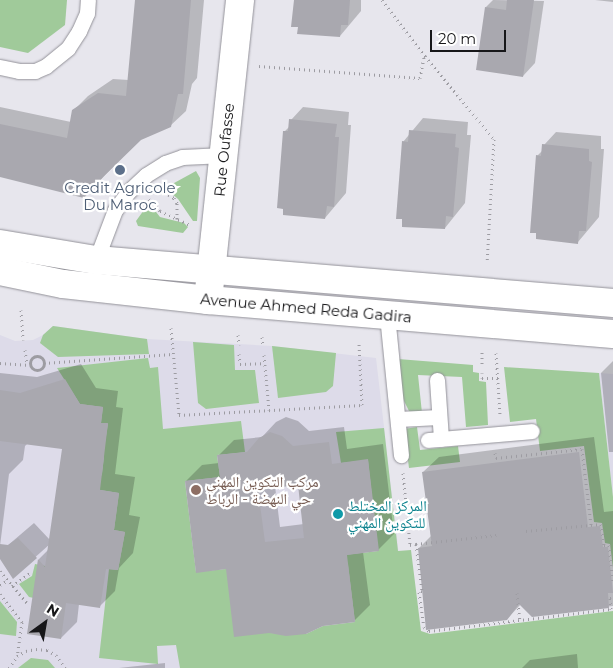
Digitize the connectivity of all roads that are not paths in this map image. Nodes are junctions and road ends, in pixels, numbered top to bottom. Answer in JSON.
{"nodes":[{"id":1,"x":88,"y":0,"type":"edge"},
{"id":2,"x":240,"y":0,"type":"edge"},
{"id":3,"x":0,"y":67,"type":"edge"},
{"id":4,"x":224,"y":155,"type":"junction"},
{"id":5,"x":0,"y":244,"type":"edge"},
{"id":6,"x":96,"y":260,"type":"junction"},
{"id":7,"x":212,"y":270,"type":"junction"},
{"id":8,"x":0,"y":271,"type":"edge"},
{"id":9,"x":208,"y":300,"type":"junction"},
{"id":10,"x":613,"y":303,"type":"edge"},
{"id":11,"x":387,"y":315,"type":"junction"},
{"id":12,"x":613,"y":334,"type":"edge"},
{"id":13,"x":437,"y":380,"type":"dead end"},
{"id":14,"x":439,"y":417,"type":"junction"},
{"id":15,"x":398,"y":419,"type":"junction"},
{"id":16,"x":532,"y":431,"type":"dead end"},
{"id":17,"x":402,"y":455,"type":"road end"}],
"edges":[{"from":1,"to":3,"type":"lane"},
{"from":2,"to":4,"type":"main road","name":"Rue Oufasse"},
{"from":4,"to":6,"type":"lane"},
{"from":4,"to":7,"type":"main road","name":"Rue Oufasse"},
{"from":5,"to":6,"type":"main road","name":"Avenue Ahmed Reda Gadira"},
{"from":6,"to":7,"type":"main road","name":"Avenue Ahmed Reda Gadira"},
{"from":7,"to":9,"type":"main road","name":"Rue Oufasse"},
{"from":7,"to":10,"type":"main road","name":"Avenue Ahmed Reda Gadira"},
{"from":8,"to":9,"type":"main road","name":"Avenue Ahmed Reda Gadira"},
{"from":9,"to":11,"type":"main road","name":"Avenue Ahmed Reda Gadira"},
{"from":11,"to":12,"type":"main road","name":"Avenue Ahmed Reda Gadira"},
{"from":11,"to":15,"type":"lane"},
{"from":13,"to":14,"type":"lane"},
{"from":14,"to":15,"type":"lane"},
{"from":14,"to":16,"type":"lane"},
{"from":15,"to":17,"type":"lane"}]}
